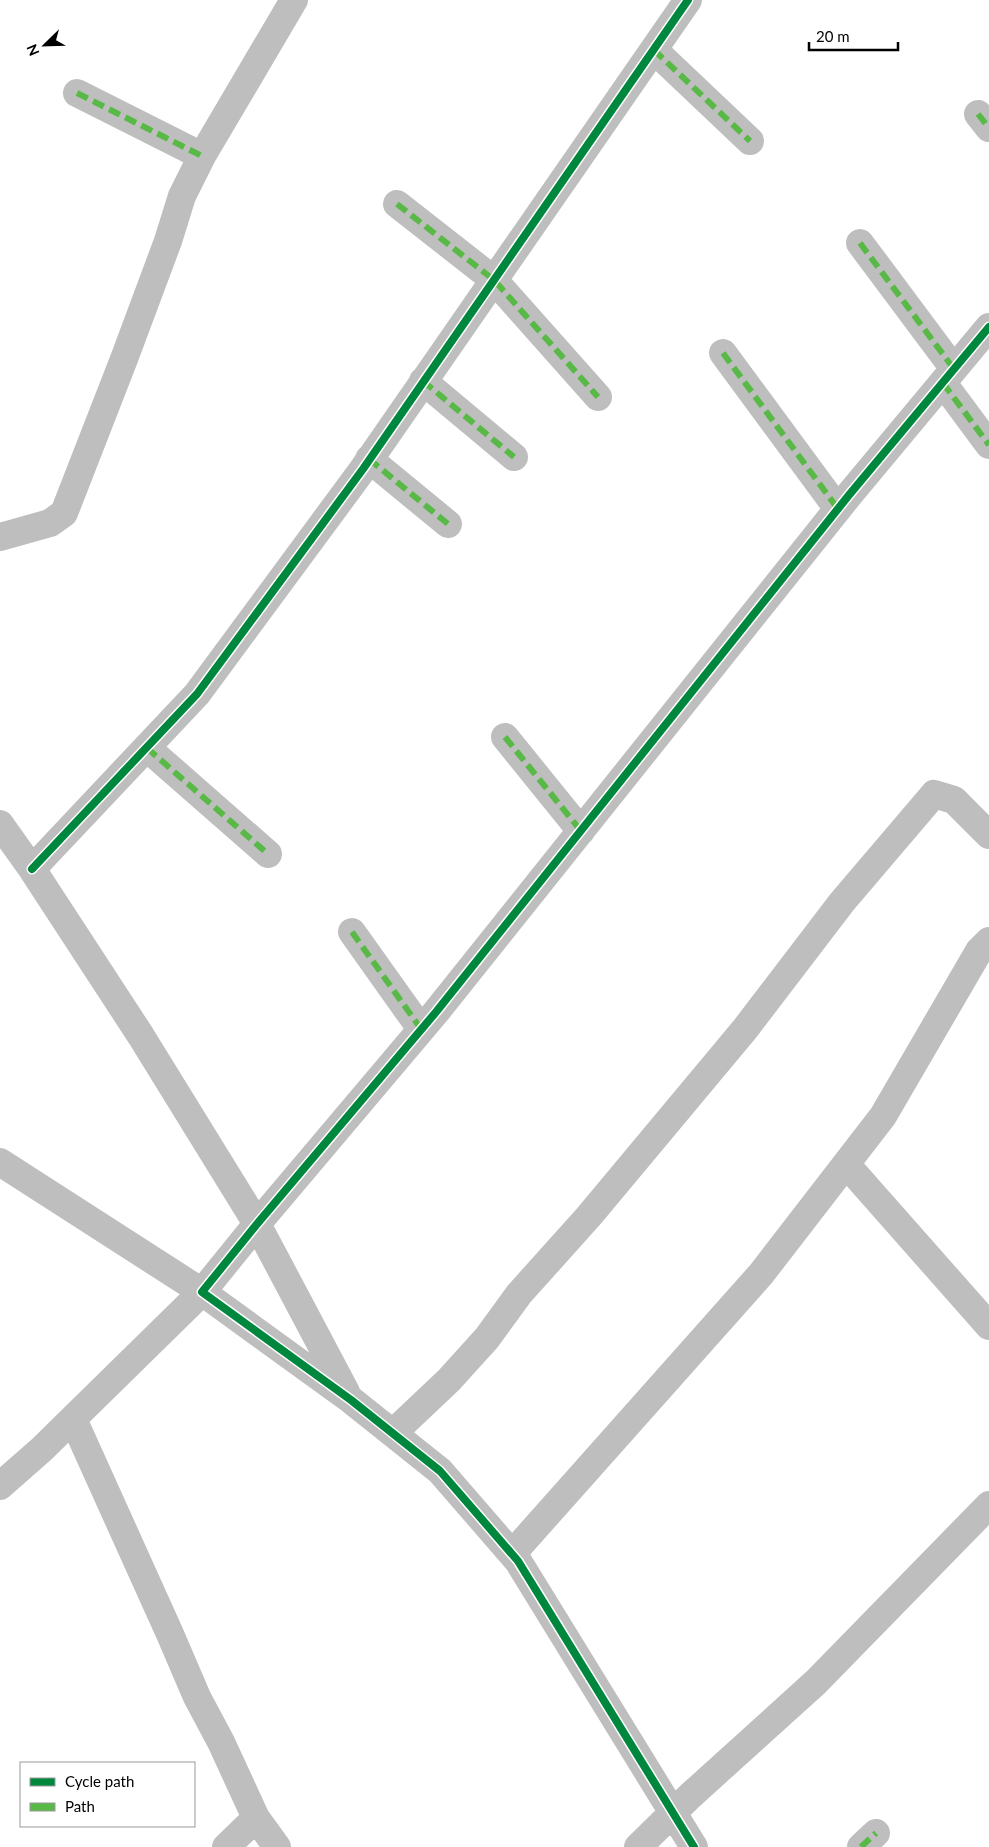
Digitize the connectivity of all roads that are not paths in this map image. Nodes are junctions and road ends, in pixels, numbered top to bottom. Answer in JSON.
{"nodes":[{"id":1,"x":294,"y":0,"type":"edge"},
{"id":2,"x":688,"y":0,"type":"edge"},
{"id":3,"x":654,"y":50,"type":"junction"},
{"id":4,"x":77,"y":93,"type":"dead end"},
{"id":5,"x":750,"y":141,"type":"dead end"},
{"id":6,"x":202,"y":156,"type":"junction"},
{"id":7,"x":397,"y":204,"type":"dead end"},
{"id":8,"x":860,"y":244,"type":"dead end"},
{"id":9,"x":494,"y":280,"type":"junction"},
{"id":10,"x":989,"y":327,"type":"edge"},
{"id":11,"x":723,"y":353,"type":"dead end"},
{"id":12,"x":949,"y":376,"type":"junction"},
{"id":13,"x":423,"y":381,"type":"junction"},
{"id":14,"x":598,"y":397,"type":"dead end"},
{"id":15,"x":989,"y":445,"type":"edge"},
{"id":16,"x":514,"y":457,"type":"dead end"},
{"id":17,"x":369,"y":459,"type":"junction"},
{"id":18,"x":838,"y":509,"type":"junction"},
{"id":19,"x":448,"y":524,"type":"dead end"},
{"id":20,"x":0,"y":537,"type":"edge"},
{"id":21,"x":504,"y":737,"type":"dead end"},
{"id":22,"x":147,"y":748,"type":"junction"},
{"id":23,"x":0,"y":824,"type":"edge"},
{"id":24,"x":581,"y":831,"type":"junction"},
{"id":25,"x":989,"y":835,"type":"edge"},
{"id":26,"x":268,"y":854,"type":"dead end"},
{"id":27,"x":32,"y":869,"type":"junction"},
{"id":28,"x":352,"y":932,"type":"dead end"},
{"id":29,"x":986,"y":951,"type":"edge"},
{"id":30,"x":421,"y":1029,"type":"junction"},
{"id":31,"x":0,"y":1162,"type":"edge"},
{"id":32,"x":846,"y":1164,"type":"junction"},
{"id":33,"x":257,"y":1224,"type":"junction"},
{"id":34,"x":202,"y":1292,"type":"junction"},
{"id":35,"x":989,"y":1326,"type":"edge"},
{"id":36,"x":349,"y":1398,"type":"junction"},
{"id":37,"x":73,"y":1419,"type":"junction"},
{"id":38,"x":393,"y":1433,"type":"junction"},
{"id":39,"x":2,"y":1480,"type":"edge"},
{"id":40,"x":989,"y":1505,"type":"edge"},
{"id":41,"x":512,"y":1554,"type":"junction"},
{"id":42,"x":673,"y":1813,"type":"junction"},
{"id":43,"x":256,"y":1818,"type":"junction"},
{"id":44,"x":226,"y":1847,"type":"edge"},
{"id":45,"x":277,"y":1847,"type":"edge"},
{"id":46,"x":638,"y":1847,"type":"edge"},
{"id":47,"x":694,"y":1847,"type":"edge"}],
"edges":[{"from":1,"to":6,"type":"street"},
{"from":2,"to":3,"type":"street"},
{"from":3,"to":5,"type":"street"},
{"from":3,"to":9,"type":"street"},
{"from":4,"to":6,"type":"street"},
{"from":6,"to":20,"type":"street"},
{"from":7,"to":9,"type":"street"},
{"from":8,"to":12,"type":"street"},
{"from":9,"to":13,"type":"street"},
{"from":9,"to":14,"type":"street"},
{"from":10,"to":12,"type":"street"},
{"from":11,"to":18,"type":"street"},
{"from":12,"to":15,"type":"street"},
{"from":12,"to":18,"type":"street"},
{"from":13,"to":16,"type":"street"},
{"from":13,"to":17,"type":"street"},
{"from":17,"to":19,"type":"street"},
{"from":17,"to":22,"type":"street"},
{"from":18,"to":24,"type":"street"},
{"from":21,"to":24,"type":"street"},
{"from":22,"to":26,"type":"street"},
{"from":22,"to":27,"type":"street"},
{"from":23,"to":27,"type":"street"},
{"from":24,"to":30,"type":"street"},
{"from":25,"to":38,"type":"street"},
{"from":27,"to":33,"type":"street"},
{"from":28,"to":30,"type":"street"},
{"from":29,"to":32,"type":"street"},
{"from":30,"to":33,"type":"street"},
{"from":31,"to":34,"type":"street"},
{"from":32,"to":35,"type":"street"},
{"from":32,"to":41,"type":"street"},
{"from":33,"to":34,"type":"street"},
{"from":33,"to":36,"type":"street"},
{"from":34,"to":36,"type":"street"},
{"from":34,"to":37,"type":"street"},
{"from":36,"to":38,"type":"street"},
{"from":37,"to":39,"type":"street"},
{"from":37,"to":43,"type":"street"},
{"from":38,"to":41,"type":"street"},
{"from":40,"to":42,"type":"street"},
{"from":41,"to":42,"type":"street"},
{"from":42,"to":46,"type":"street"},
{"from":42,"to":47,"type":"street"},
{"from":43,"to":44,"type":"street"},
{"from":43,"to":45,"type":"street"}]}
